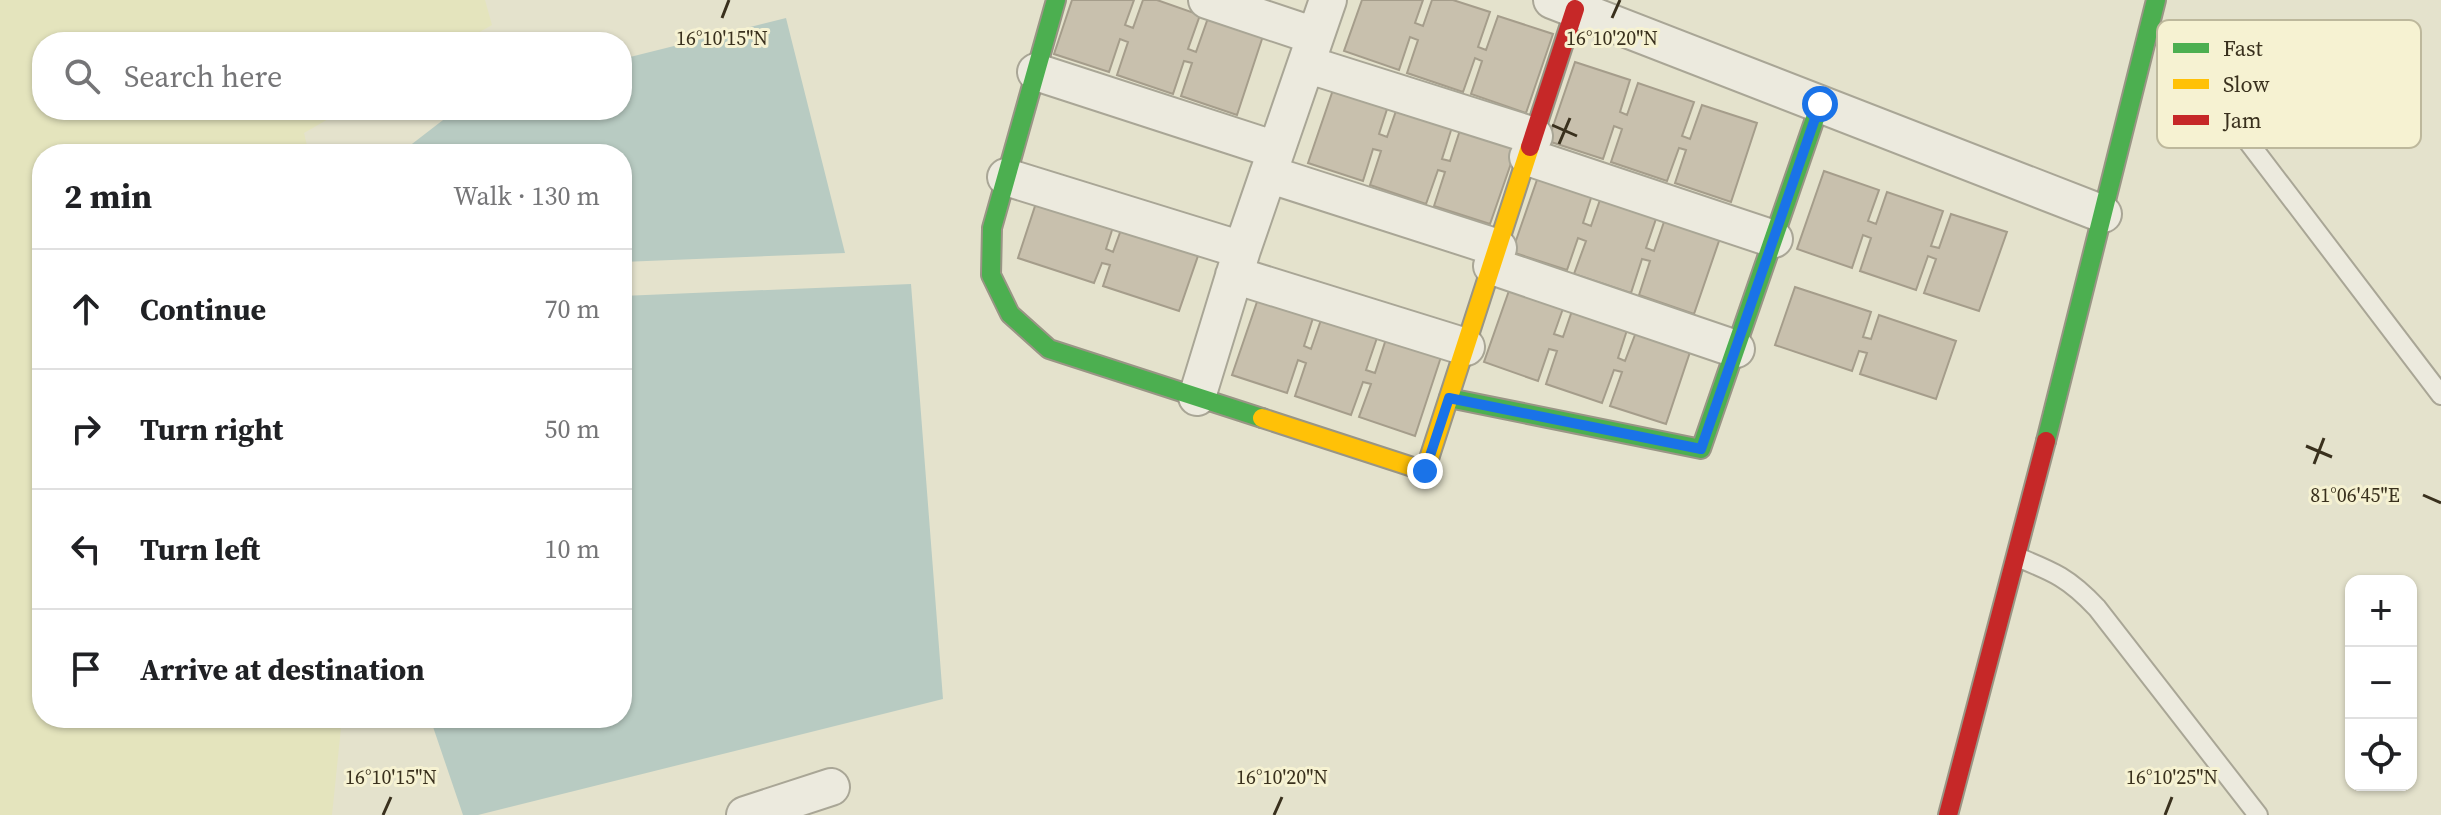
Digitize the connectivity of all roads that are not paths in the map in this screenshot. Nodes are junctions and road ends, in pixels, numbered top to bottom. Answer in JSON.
{"nodes":[{"id":1,"x":1056,"y":0,"type":"edge"},
{"id":2,"x":1207,"y":0,"type":"edge"},
{"id":3,"x":1328,"y":0,"type":"edge"},
{"id":4,"x":2156,"y":0,"type":"edge"},
{"id":5,"x":1564,"y":4,"type":"edge"},
{"id":6,"x":1311,"y":50,"type":"junction"},
{"id":7,"x":1036,"y":72,"type":"junction"},
{"id":8,"x":1820,"y":104,"type":"junction"},
{"id":9,"x":1531,"y":146,"type":"junction"},
{"id":10,"x":2253,"y":148,"type":"edge"},
{"id":11,"x":1272,"y":162,"type":"junction"},
{"id":12,"x":1006,"y":177,"type":"junction"},
{"id":13,"x":2103,"y":214,"type":"junction"},
{"id":14,"x":1774,"y":239,"type":"junction"},
{"id":15,"x":1495,"y":257,"type":"junction"},
{"id":16,"x":1238,"y":263,"type":"junction"},
{"id":17,"x":1466,"y":347,"type":"junction"},
{"id":18,"x":1736,"y":349,"type":"junction"},
{"id":19,"x":2441,"y":395,"type":"edge"},
{"id":20,"x":1197,"y":397,"type":"junction"},
{"id":21,"x":1449,"y":398,"type":"junction"},
{"id":22,"x":2017,"y":557,"type":"junction"},
{"id":23,"x":831,"y":787,"type":"dead end"},
{"id":24,"x":766,"y":812,"type":"edge"},
{"id":25,"x":1948,"y":815,"type":"edge"},
{"id":26,"x":2258,"y":815,"type":"edge"}],
"edges":[{"from":1,"to":7,"type":"street"},
{"from":2,"to":6,"type":"street"},
{"from":3,"to":6,"type":"street"},
{"from":4,"to":13,"type":"street"},
{"from":5,"to":8,"type":"street"},
{"from":5,"to":9,"type":"street"},
{"from":6,"to":9,"type":"street"},
{"from":6,"to":11,"type":"street"},
{"from":7,"to":11,"type":"street"},
{"from":7,"to":12,"type":"street"},
{"from":8,"to":13,"type":"street"},
{"from":8,"to":14,"type":"street"},
{"from":9,"to":14,"type":"street"},
{"from":9,"to":15,"type":"street"},
{"from":10,"to":19,"type":"lane"},
{"from":11,"to":15,"type":"street"},
{"from":11,"to":16,"type":"street"},
{"from":12,"to":16,"type":"street"},
{"from":12,"to":20,"type":"street"},
{"from":13,"to":22,"type":"street"},
{"from":14,"to":18,"type":"street"},
{"from":15,"to":17,"type":"street"},
{"from":15,"to":18,"type":"street"},
{"from":16,"to":17,"type":"street"},
{"from":16,"to":20,"type":"street"},
{"from":17,"to":21,"type":"street"},
{"from":18,"to":21,"type":"street"},
{"from":20,"to":21,"type":"street"},
{"from":22,"to":25,"type":"street"},
{"from":22,"to":26,"type":"lane"},
{"from":23,"to":24,"type":"street"}]}
